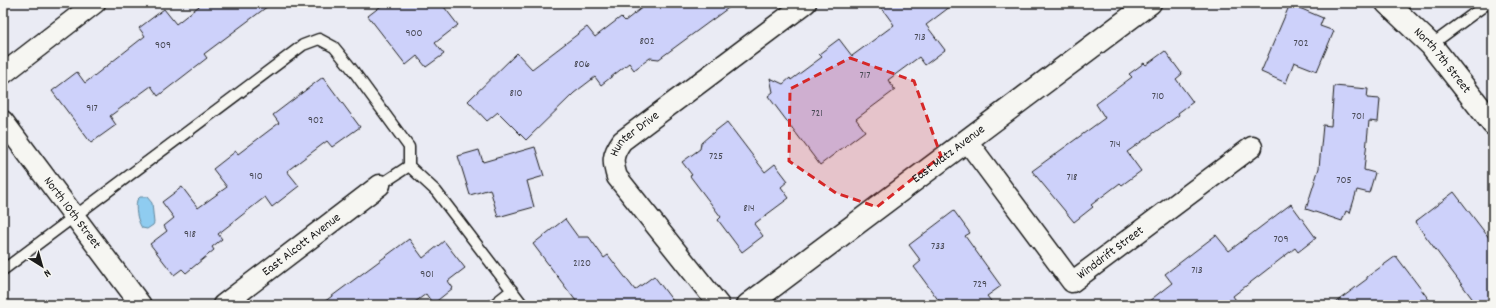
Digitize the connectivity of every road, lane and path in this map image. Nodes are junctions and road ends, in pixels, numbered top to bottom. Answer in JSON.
{"nodes":[{"id":1,"x":95,"y":3,"type":"edge"},
{"id":2,"x":806,"y":3,"type":"edge"},
{"id":3,"x":1150,"y":3,"type":"edge"},
{"id":4,"x":1387,"y":3,"type":"edge"},
{"id":5,"x":1488,"y":3,"type":"edge"},
{"id":6,"x":1431,"y":46,"type":"junction"},
{"id":7,"x":3,"y":74,"type":"edge"},
{"id":8,"x":3,"y":121,"type":"edge"},
{"id":9,"x":1493,"y":124,"type":"edge"},
{"id":10,"x":967,"y":141,"type":"junction"},
{"id":11,"x":1252,"y":147,"type":"dead end"},
{"id":12,"x":409,"y":166,"type":"junction"},
{"id":13,"x":380,"y":185,"type":"joint"},
{"id":14,"x":74,"y":216,"type":"junction"},
{"id":15,"x":3,"y":270,"type":"edge"},
{"id":16,"x":512,"y":290,"type":"junction"},
{"id":17,"x":141,"y":305,"type":"edge"},
{"id":18,"x":223,"y":305,"type":"edge"},
{"id":19,"x":492,"y":305,"type":"edge"},
{"id":20,"x":523,"y":305,"type":"edge"},
{"id":21,"x":719,"y":305,"type":"edge"},
{"id":22,"x":748,"y":305,"type":"edge"}],
"edges":[{"from":1,"to":7,"type":"street"},
{"from":2,"to":21,"type":"street","name":"Hunter Drive"},
{"from":3,"to":10,"type":"street","name":"East Matz Avenue"},
{"from":4,"to":6,"type":"street","name":"North 7th Street"},
{"from":5,"to":6,"type":"lane"},
{"from":6,"to":9,"type":"street","name":"North 7th Street"},
{"from":8,"to":14,"type":"street","name":"North 10th Street"},
{"from":10,"to":11,"type":"street","name":"Winddrift Street"},
{"from":10,"to":22,"type":"street","name":"East Matz Avenue"},
{"from":12,"to":13,"type":"lane"},
{"from":12,"to":14,"type":"lane"},
{"from":12,"to":16,"type":"lane"},
{"from":13,"to":18,"type":"street","name":"East Alcott Avenue"},
{"from":14,"to":15,"type":"lane"},
{"from":14,"to":17,"type":"street","name":"North 10th Street"},
{"from":16,"to":19,"type":"lane"},
{"from":16,"to":20,"type":"lane"}]}
